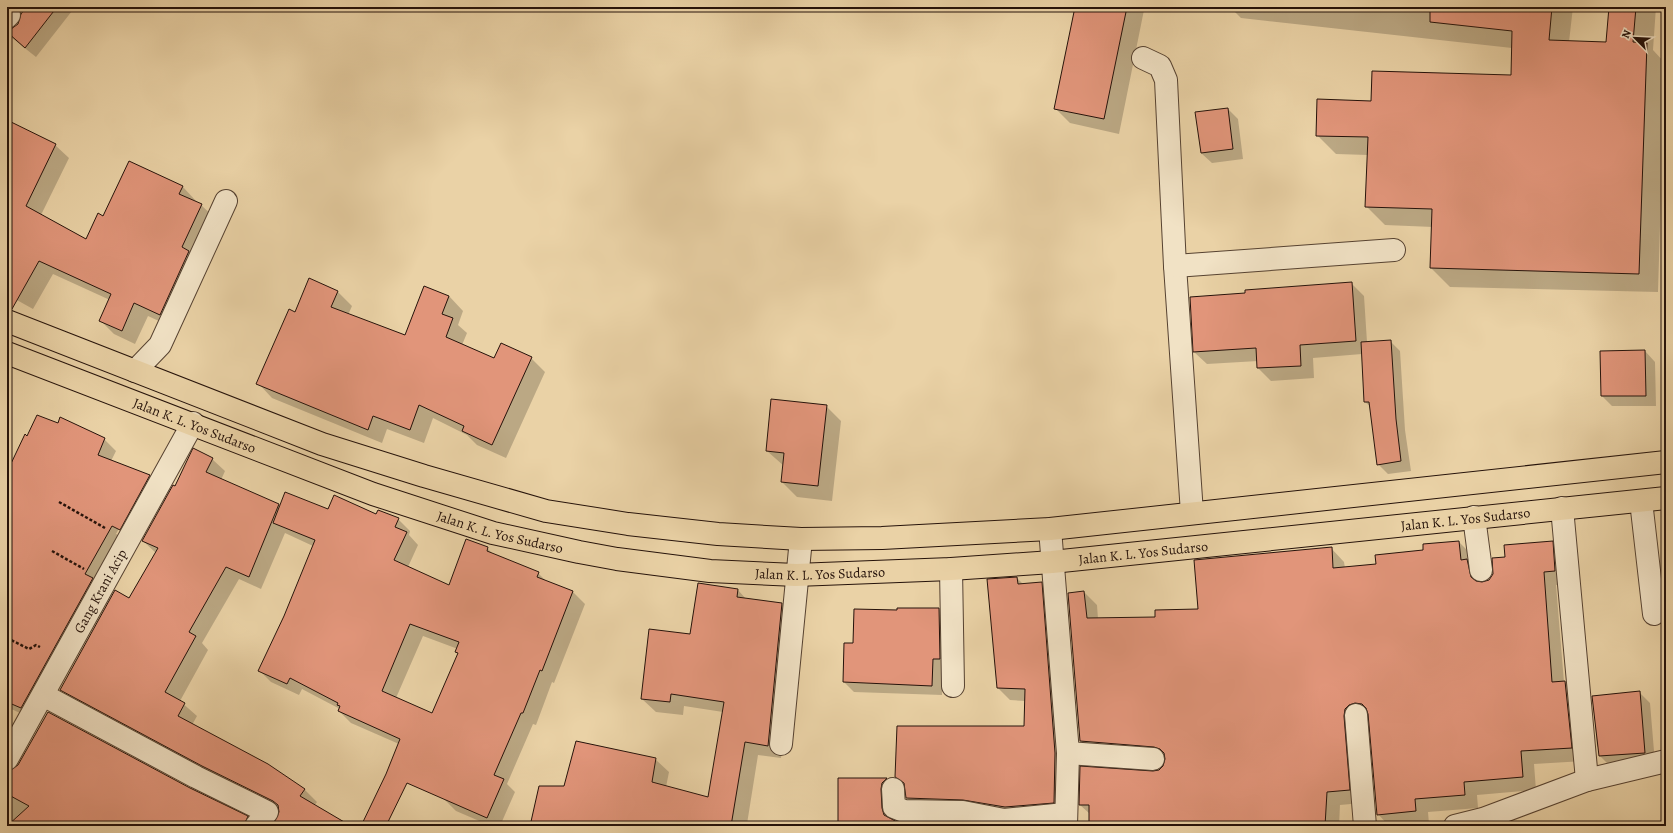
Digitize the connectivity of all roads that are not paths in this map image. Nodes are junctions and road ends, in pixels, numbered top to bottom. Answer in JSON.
{"nodes":[{"id":1,"x":7,"y":13,"type":"edge"},
{"id":2,"x":7,"y":17,"type":"edge"},
{"id":3,"x":1142,"y":58,"type":"dead end"},
{"id":4,"x":226,"y":201,"type":"dead end"},
{"id":5,"x":1394,"y":250,"type":"dead end"},
{"id":6,"x":1175,"y":266,"type":"junction"},
{"id":7,"x":7,"y":321,"type":"edge"},
{"id":8,"x":8,"y":356,"type":"edge"},
{"id":9,"x":135,"y":370,"type":"junction"},
{"id":10,"x":193,"y":423,"type":"junction"},
{"id":11,"x":1666,"y":462,"type":"edge"},
{"id":12,"x":1666,"y":498,"type":"edge"},
{"id":13,"x":1641,"y":501,"type":"junction"},
{"id":14,"x":1562,"y":508,"type":"junction"},
{"id":15,"x":1192,"y":513,"type":"junction"},
{"id":16,"x":1474,"y":517,"type":"junction"},
{"id":17,"x":1050,"y":529,"type":"junction"},
{"id":18,"x":801,"y":539,"type":"junction"},
{"id":19,"x":1052,"y":562,"type":"junction"},
{"id":20,"x":951,"y":569,"type":"junction"},
{"id":21,"x":1481,"y":570,"type":"dead end"},
{"id":22,"x":796,"y":575,"type":"junction"},
{"id":23,"x":1654,"y":614,"type":"dead end"},
{"id":24,"x":953,"y":686,"type":"dead end"},
{"id":25,"x":43,"y":695,"type":"junction"},
{"id":26,"x":1356,"y":715,"type":"dead end"},
{"id":27,"x":781,"y":744,"type":"dead end"},
{"id":28,"x":1068,"y":753,"type":"junction"},
{"id":29,"x":7,"y":759,"type":"edge"},
{"id":30,"x":1153,"y":759,"type":"dead end"},
{"id":31,"x":1666,"y":761,"type":"edge"},
{"id":32,"x":1588,"y":780,"type":"junction"},
{"id":33,"x":893,"y":789,"type":"dead end"},
{"id":34,"x":1066,"y":820,"type":"edge"},
{"id":35,"x":1004,"y":823,"type":"edge"},
{"id":36,"x":256,"y":826,"type":"edge"},
{"id":37,"x":1365,"y":826,"type":"edge"},
{"id":38,"x":1455,"y":826,"type":"edge"}],
"edges":[{"from":1,"to":2,"type":"street"},
{"from":3,"to":6,"type":"street"},
{"from":4,"to":9,"type":"street"},
{"from":5,"to":6,"type":"street"},
{"from":6,"to":15,"type":"street"},
{"from":7,"to":9,"type":"highway","name":"Jalan K. L. Yos Sudarso"},
{"from":8,"to":10,"type":"highway","name":"Jalan K. L. Yos Sudarso"},
{"from":9,"to":18,"type":"highway","name":"Jalan K. L. Yos Sudarso"},
{"from":10,"to":22,"type":"highway","name":"Jalan K. L. Yos Sudarso"},
{"from":10,"to":25,"type":"street","name":"Gang Krani Acip"},
{"from":11,"to":15,"type":"highway","name":"Jalan K. L. Yos Sudarso"},
{"from":12,"to":13,"type":"highway","name":"Jalan K. L. Yos Sudarso"},
{"from":13,"to":14,"type":"highway","name":"Jalan K. L. Yos Sudarso"},
{"from":13,"to":23,"type":"street"},
{"from":14,"to":16,"type":"highway","name":"Jalan K. L. Yos Sudarso"},
{"from":14,"to":32,"type":"street"},
{"from":15,"to":17,"type":"highway","name":"Jalan K. L. Yos Sudarso"},
{"from":16,"to":19,"type":"highway","name":"Jalan K. L. Yos Sudarso"},
{"from":16,"to":21,"type":"street"},
{"from":17,"to":18,"type":"highway","name":"Jalan K. L. Yos Sudarso"},
{"from":17,"to":19,"type":"street"},
{"from":18,"to":22,"type":"street"},
{"from":19,"to":20,"type":"highway","name":"Jalan K. L. Yos Sudarso"},
{"from":19,"to":28,"type":"street"},
{"from":20,"to":22,"type":"highway","name":"Jalan K. L. Yos Sudarso"},
{"from":20,"to":24,"type":"street"},
{"from":22,"to":27,"type":"street"},
{"from":25,"to":29,"type":"street","name":"Gang Krani Acip"},
{"from":25,"to":36,"type":"street"},
{"from":26,"to":37,"type":"street"},
{"from":28,"to":30,"type":"street"},
{"from":28,"to":34,"type":"street"},
{"from":31,"to":32,"type":"street"},
{"from":32,"to":38,"type":"street"},
{"from":33,"to":35,"type":"street"},
{"from":34,"to":35,"type":"street"}]}
